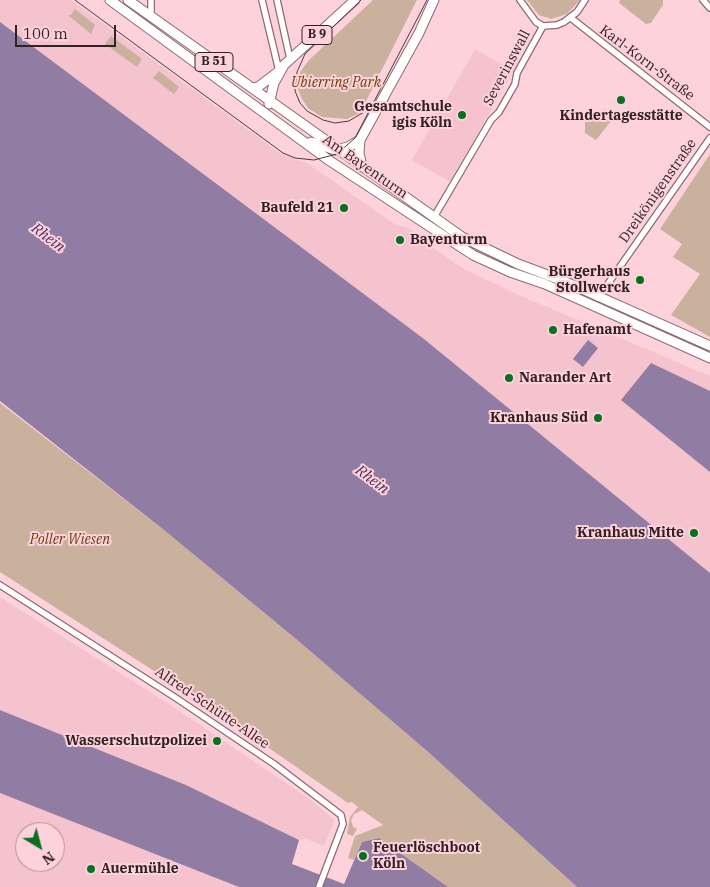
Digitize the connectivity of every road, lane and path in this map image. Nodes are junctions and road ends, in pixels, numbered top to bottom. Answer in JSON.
{"nodes":[{"id":1,"x":110,"y":0,"type":"edge"},
{"id":2,"x":128,"y":0,"type":"edge"},
{"id":3,"x":133,"y":0,"type":"edge"},
{"id":4,"x":150,"y":0,"type":"edge"},
{"id":5,"x":262,"y":0,"type":"edge"},
{"id":6,"x":277,"y":0,"type":"edge"},
{"id":7,"x":355,"y":0,"type":"edge"},
{"id":8,"x":434,"y":0,"type":"edge"},
{"id":9,"x":520,"y":0,"type":"edge"},
{"id":10,"x":585,"y":0,"type":"edge"},
{"id":11,"x":702,"y":0,"type":"edge"},
{"id":12,"x":710,"y":8,"type":"edge"},
{"id":13,"x":151,"y":16,"type":"junction"},
{"id":14,"x":571,"y":18,"type":"junction"},
{"id":15,"x":543,"y":26,"type":"junction"},
{"id":16,"x":290,"y":59,"type":"junction"},
{"id":17,"x":279,"y":71,"type":"junction"},
{"id":18,"x":252,"y":88,"type":"junction"},
{"id":19,"x":270,"y":99,"type":"junction"},
{"id":20,"x":274,"y":118,"type":"junction"},
{"id":21,"x":710,"y":127,"type":"edge"},
{"id":22,"x":710,"y":138,"type":"edge"},
{"id":23,"x":302,"y":139,"type":"junction"},
{"id":24,"x":360,"y":140,"type":"junction"},
{"id":25,"x":339,"y":149,"type":"junction"},
{"id":26,"x":363,"y":167,"type":"junction"},
{"id":27,"x":354,"y":177,"type":"junction"},
{"id":28,"x":411,"y":202,"type":"junction"},
{"id":29,"x":404,"y":212,"type":"junction"},
{"id":30,"x":434,"y":217,"type":"junction"},
{"id":31,"x":598,"y":297,"type":"junction"},
{"id":32,"x":593,"y":307,"type":"junction"},
{"id":33,"x":710,"y":346,"type":"edge"},
{"id":34,"x":710,"y":358,"type":"edge"},
{"id":35,"x":0,"y":585,"type":"edge"},
{"id":36,"x":319,"y":887,"type":"edge"}],
"edges":[{"from":1,"to":20,"type":"main road","name":"Am Bayenturm"},
{"from":2,"to":3,"type":"street"},
{"from":2,"to":13,"type":"main road"},
{"from":4,"to":13,"type":"street"},
{"from":5,"to":17,"type":"street"},
{"from":6,"to":16,"type":"street"},
{"from":7,"to":16,"type":"main road","number":"B 9"},
{"from":8,"to":24,"type":"main road"},
{"from":9,"to":15,"type":"street"},
{"from":10,"to":14,"type":"street"},
{"from":11,"to":12,"type":"street"},
{"from":13,"to":18,"type":"main road","number":"B 51"},
{"from":14,"to":15,"type":"street","name":"Severinswall"},
{"from":14,"to":21,"type":"street","name":"Karl-Korn-Straße"},
{"from":15,"to":30,"type":"street","name":"Severinswall"},
{"from":16,"to":17,"type":"main road","number":"B 9"},
{"from":17,"to":18,"type":"main road","number":"B 9"},
{"from":17,"to":19,"type":"main road","number":"B 9"},
{"from":18,"to":19,"type":"main road","number":"B 51"},
{"from":19,"to":20,"type":"main road","number":"B 9"},
{"from":19,"to":25,"type":"main road","name":"Am Bayenturm","number":"B 51"},
{"from":20,"to":23,"type":"main road","name":"Am Bayenturm"},
{"from":22,"to":31,"type":"street","name":"Dreikönigenstraße"},
{"from":23,"to":25,"type":"main road"},
{"from":23,"to":27,"type":"main road","name":"Am Bayenturm"},
{"from":24,"to":25,"type":"main road"},
{"from":24,"to":26,"type":"main road"},
{"from":25,"to":26,"type":"main road","name":"Am Bayenturm","number":"B 51"},
{"from":26,"to":27,"type":"main road"},
{"from":26,"to":28,"type":"main road","name":"Am Bayenturm","number":"B 51"},
{"from":27,"to":29,"type":"main road","name":"Am Bayenturm"},
{"from":28,"to":29,"type":"main road"},
{"from":28,"to":30,"type":"main road","name":"Am Bayenturm","number":"B 51"},
{"from":29,"to":32,"type":"main road","name":"Am Bayenturm"},
{"from":30,"to":31,"type":"main road","number":"B 51"},
{"from":31,"to":32,"type":"street","name":"Dreikönigenstraße"},
{"from":31,"to":33,"type":"main road","number":"B 51"},
{"from":32,"to":34,"type":"main road","name":"Am Bayenturm"},
{"from":35,"to":36,"type":"street","name":"Alfred-Schütte-Allee"}]}
